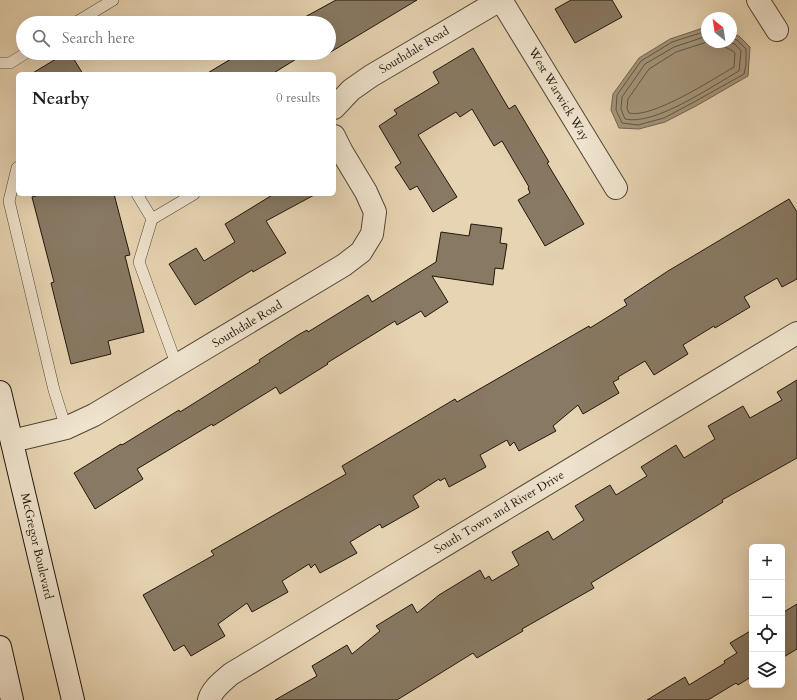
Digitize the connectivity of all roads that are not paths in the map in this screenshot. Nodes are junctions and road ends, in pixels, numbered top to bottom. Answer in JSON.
{"nodes":[{"id":1,"x":113,"y":0,"type":"edge"},
{"id":2,"x":501,"y":0,"type":"edge"},
{"id":3,"x":758,"y":0,"type":"edge"},
{"id":4,"x":87,"y":16,"type":"edge"},
{"id":5,"x":777,"y":30,"type":"dead end"},
{"id":6,"x":16,"y":59,"type":"edge"},
{"id":7,"x":0,"y":63,"type":"edge"},
{"id":8,"x":336,"y":106,"type":"edge"},
{"id":9,"x":336,"y":140,"type":"edge"},
{"id":10,"x":16,"y":171,"type":"edge"},
{"id":11,"x":616,"y":188,"type":"dead end"},
{"id":12,"x":138,"y":196,"type":"edge"},
{"id":13,"x":191,"y":196,"type":"edge"},
{"id":14,"x":5,"y":202,"type":"edge"},
{"id":15,"x":152,"y":219,"type":"junction"},
{"id":16,"x":797,"y":333,"type":"edge"},
{"id":17,"x":177,"y":366,"type":"junction"},
{"id":18,"x":0,"y":392,"type":"edge"},
{"id":19,"x":66,"y":428,"type":"junction"},
{"id":20,"x":6,"y":438,"type":"edge"},
{"id":21,"x":0,"y":647,"type":"edge"},
{"id":22,"x":12,"y":700,"type":"edge"},
{"id":23,"x":73,"y":700,"type":"edge"},
{"id":24,"x":209,"y":700,"type":"edge"}],
"edges":[{"from":1,"to":4,"type":"lane"},
{"from":2,"to":8,"type":"street","name":"Southdale Road"},
{"from":2,"to":11,"type":"street","name":"West Warwick Way"},
{"from":3,"to":5,"type":"street"},
{"from":6,"to":7,"type":"lane"},
{"from":9,"to":17,"type":"street","name":"Southdale Road"},
{"from":10,"to":14,"type":"lane"},
{"from":12,"to":15,"type":"lane"},
{"from":13,"to":15,"type":"lane"},
{"from":14,"to":19,"type":"lane"},
{"from":15,"to":17,"type":"lane"},
{"from":16,"to":24,"type":"street","name":"South Town and River Drive"},
{"from":17,"to":19,"type":"street","name":"Southdale Road"},
{"from":18,"to":20,"type":"street","name":"McGregor Boulevard"},
{"from":19,"to":20,"type":"street","name":"Southdale Road"},
{"from":20,"to":23,"type":"street","name":"McGregor Boulevard"},
{"from":21,"to":22,"type":"street"}]}
